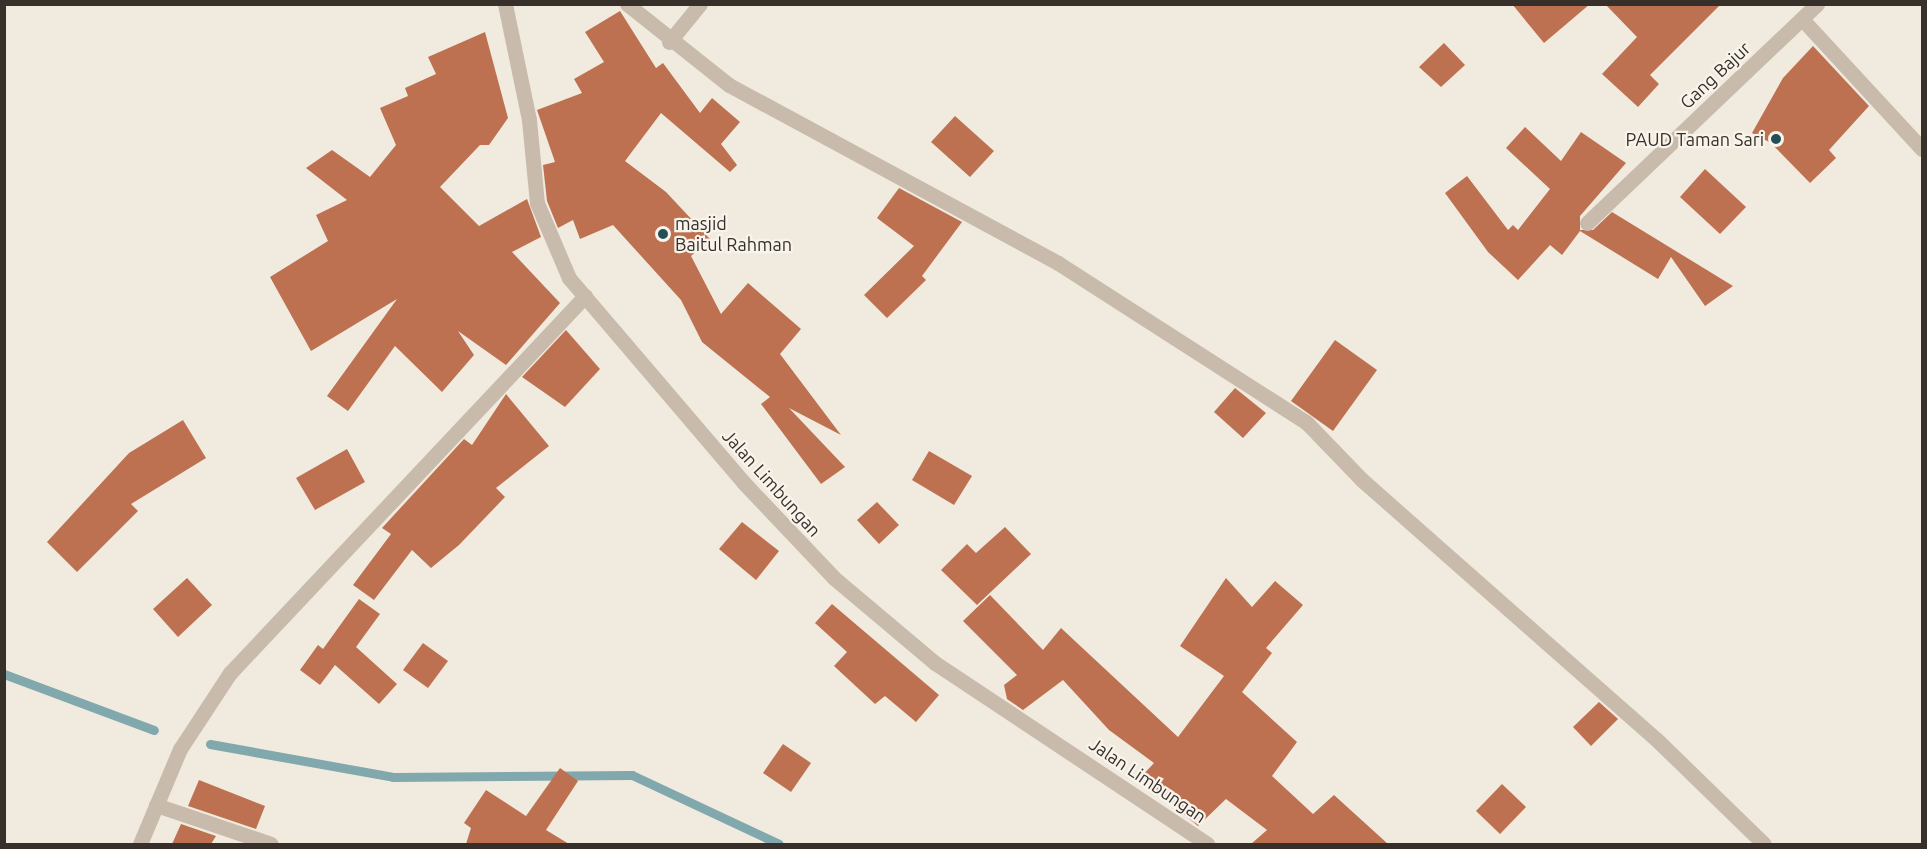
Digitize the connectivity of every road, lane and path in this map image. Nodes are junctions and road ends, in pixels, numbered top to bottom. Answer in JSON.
{"nodes":[{"id":1,"x":505,"y":4,"type":"edge"},
{"id":2,"x":627,"y":4,"type":"edge"},
{"id":3,"x":700,"y":4,"type":"edge"},
{"id":4,"x":1817,"y":4,"type":"edge"},
{"id":5,"x":1802,"y":19,"type":"junction"},
{"id":6,"x":669,"y":42,"type":"junction"},
{"id":7,"x":1923,"y":149,"type":"edge"},
{"id":8,"x":1587,"y":223,"type":"dead end"},
{"id":9,"x":585,"y":296,"type":"junction"},
{"id":10,"x":156,"y":805,"type":"junction"},
{"id":11,"x":140,"y":844,"type":"edge"},
{"id":12,"x":271,"y":844,"type":"edge"},
{"id":13,"x":1207,"y":844,"type":"edge"},
{"id":14,"x":1764,"y":844,"type":"edge"}],
"edges":[{"from":1,"to":9,"type":"street","name":"Jalan Limbungan"},
{"from":2,"to":6,"type":"street"},
{"from":3,"to":6,"type":"street"},
{"from":4,"to":5,"type":"street","name":"Gang Bajur"},
{"from":5,"to":7,"type":"street"},
{"from":5,"to":8,"type":"street","name":"Gang Bajur"},
{"from":6,"to":14,"type":"street"},
{"from":9,"to":10,"type":"street"},
{"from":9,"to":13,"type":"street","name":"Jalan Limbungan"},
{"from":10,"to":11,"type":"street"},
{"from":10,"to":12,"type":"street"}]}
